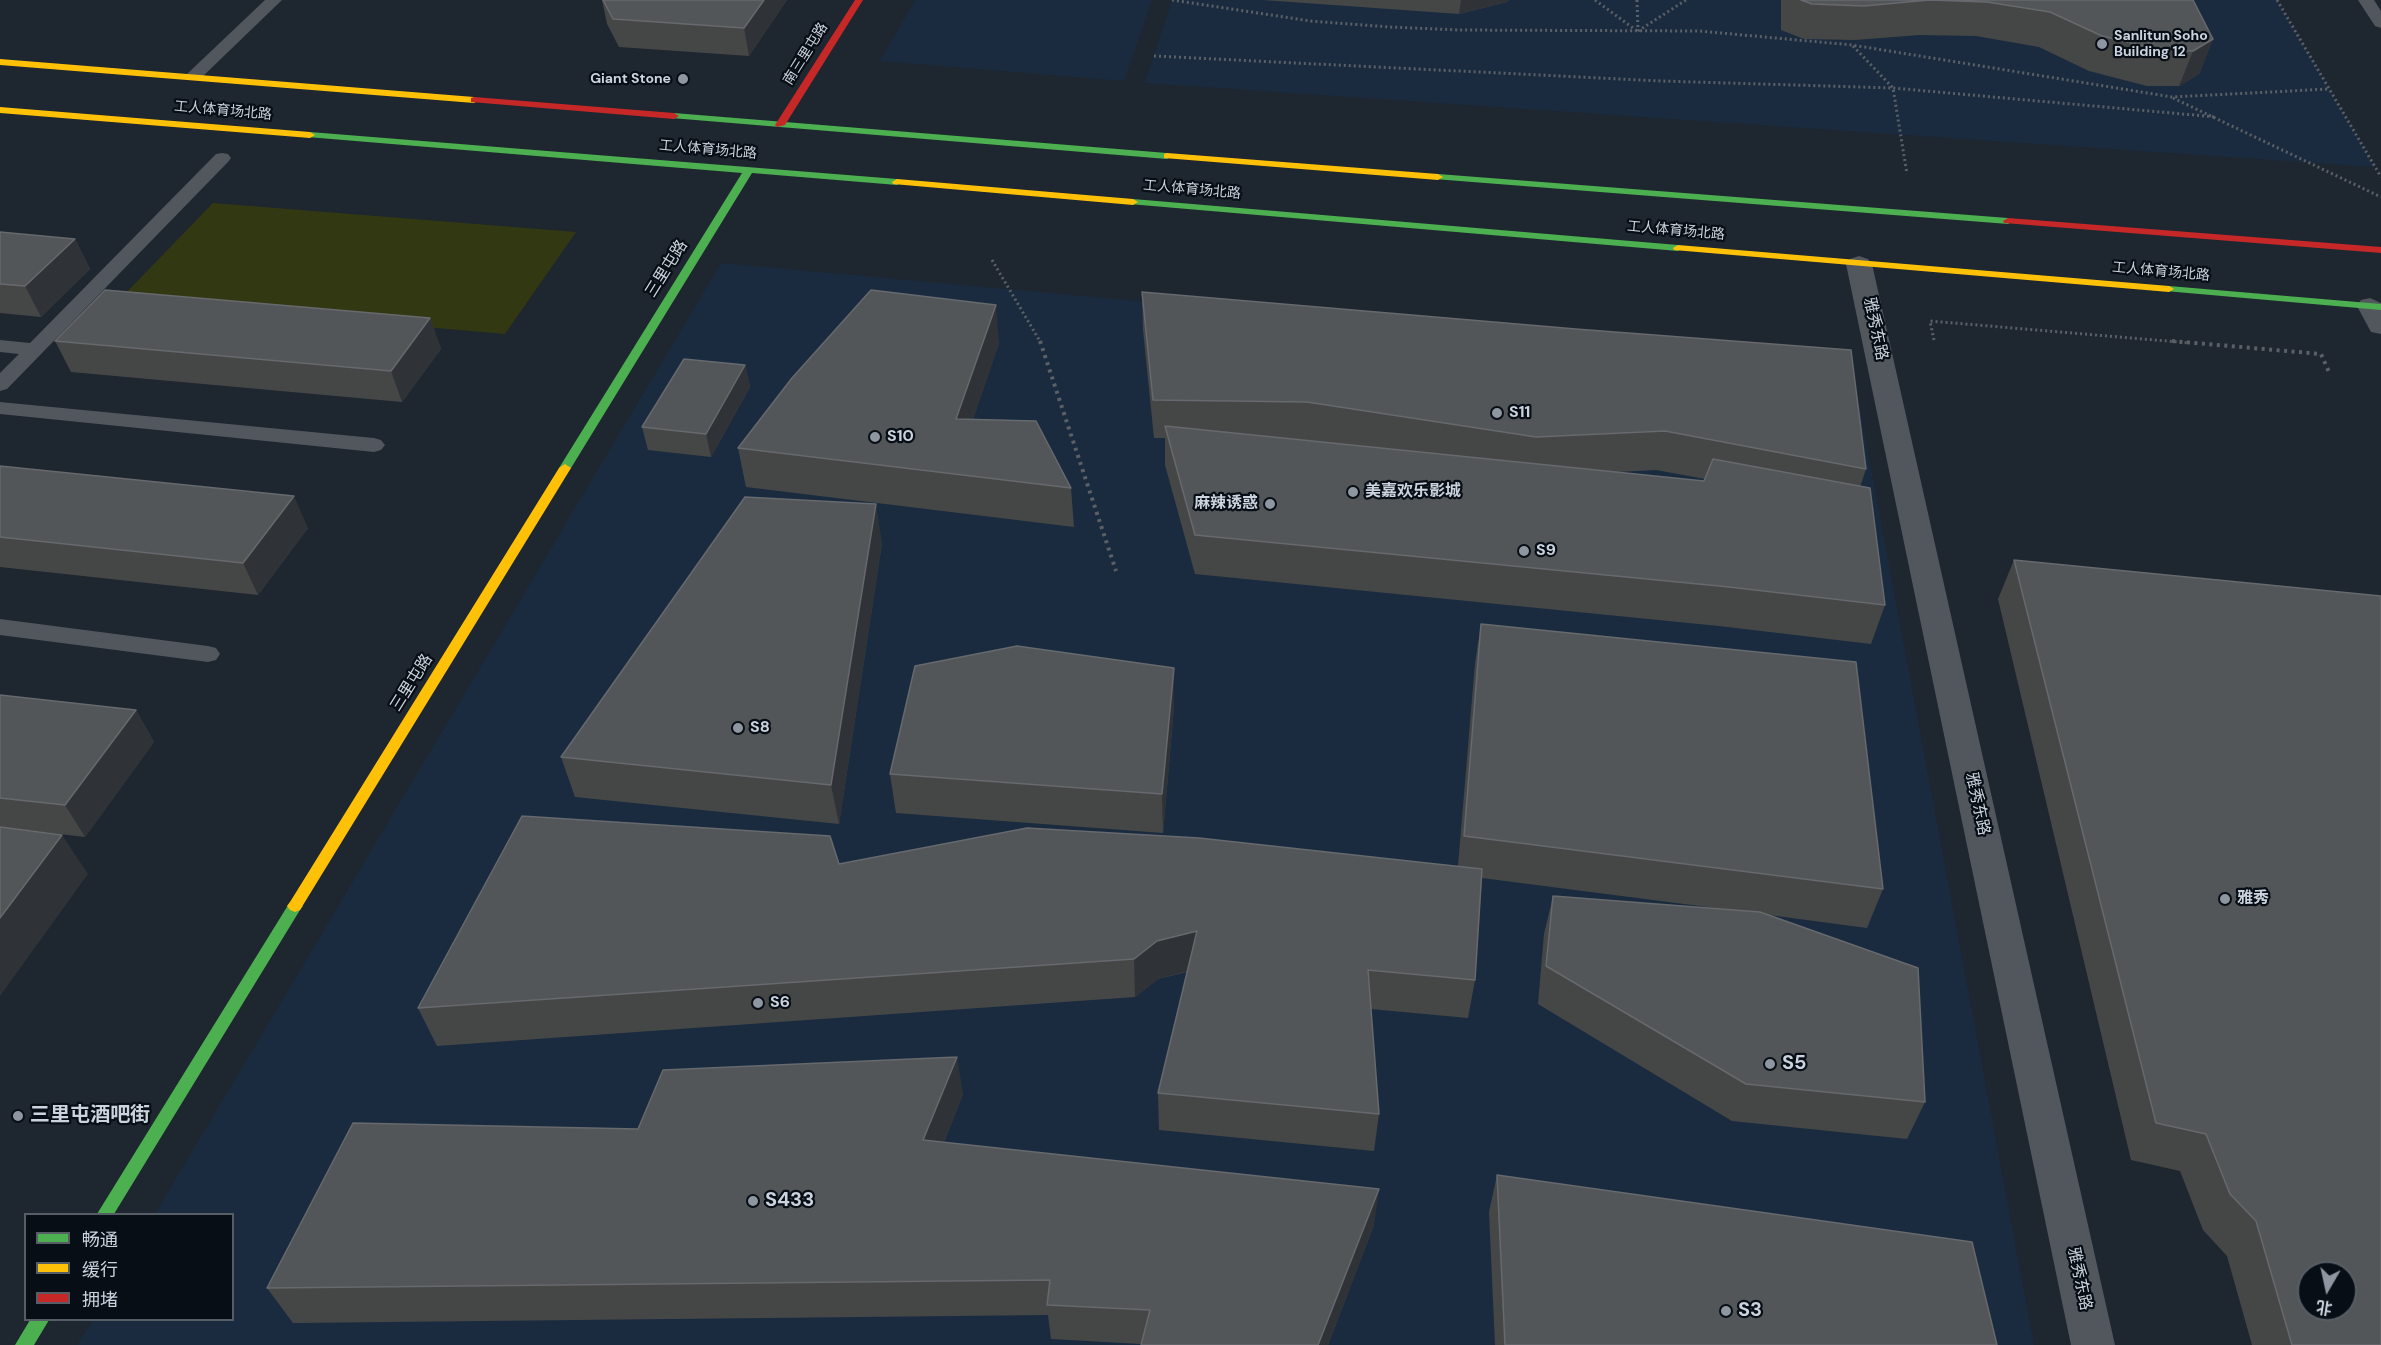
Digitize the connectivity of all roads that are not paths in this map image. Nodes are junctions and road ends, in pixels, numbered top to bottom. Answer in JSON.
{"nodes":[{"id":1,"x":274,"y":0,"type":"edge"},
{"id":2,"x":859,"y":0,"type":"edge"},
{"id":3,"x":2366,"y":0,"type":"edge"},
{"id":4,"x":2381,"y":23,"type":"edge"},
{"id":5,"x":0,"y":62,"type":"edge"},
{"id":6,"x":193,"y":77,"type":"junction"},
{"id":7,"x":0,"y":110,"type":"edge"},
{"id":8,"x":780,"y":125,"type":"junction"},
{"id":9,"x":222,"y":158,"type":"dead end"},
{"id":10,"x":749,"y":170,"type":"junction"},
{"id":11,"x":2381,"y":250,"type":"edge"},
{"id":12,"x":1859,"y":264,"type":"junction"},
{"id":13,"x":2377,"y":313,"type":"edge"},
{"id":14,"x":0,"y":346,"type":"edge"},
{"id":15,"x":34,"y":349,"type":"junction"},
{"id":16,"x":0,"y":385,"type":"edge"},
{"id":17,"x":0,"y":408,"type":"edge"},
{"id":18,"x":374,"y":446,"type":"dead end"},
{"id":19,"x":0,"y":627,"type":"edge"},
{"id":20,"x":208,"y":654,"type":"dead end"},
{"id":21,"x":106,"y":1213,"type":"edge"},
{"id":22,"x":39,"y":1321,"type":"edge"},
{"id":23,"x":24,"y":1345,"type":"edge"},
{"id":24,"x":2093,"y":1345,"type":"edge"}],
"edges":[{"from":1,"to":6,"type":"lane"},
{"from":2,"to":8,"type":"main road","name":"南三里屯路"},
{"from":3,"to":4,"type":"lane"},
{"from":5,"to":6,"type":"main road","name":"工人体育场北路"},
{"from":6,"to":8,"type":"main road","name":"工人体育场北路"},
{"from":7,"to":10,"type":"main road","name":"工人体育场北路"},
{"from":8,"to":11,"type":"main road","name":"工人体育场北路"},
{"from":9,"to":15,"type":"lane"},
{"from":10,"to":12,"type":"main road","name":"工人体育场北路"},
{"from":10,"to":21,"type":"main road","name":"三里屯路"},
{"from":12,"to":13,"type":"main road","name":"工人体育场北路"},
{"from":12,"to":24,"type":"street","name":"雅秀东路"},
{"from":14,"to":15,"type":"lane"},
{"from":15,"to":16,"type":"lane"},
{"from":17,"to":18,"type":"lane"},
{"from":19,"to":20,"type":"lane"},
{"from":22,"to":23,"type":"main road"}]}
